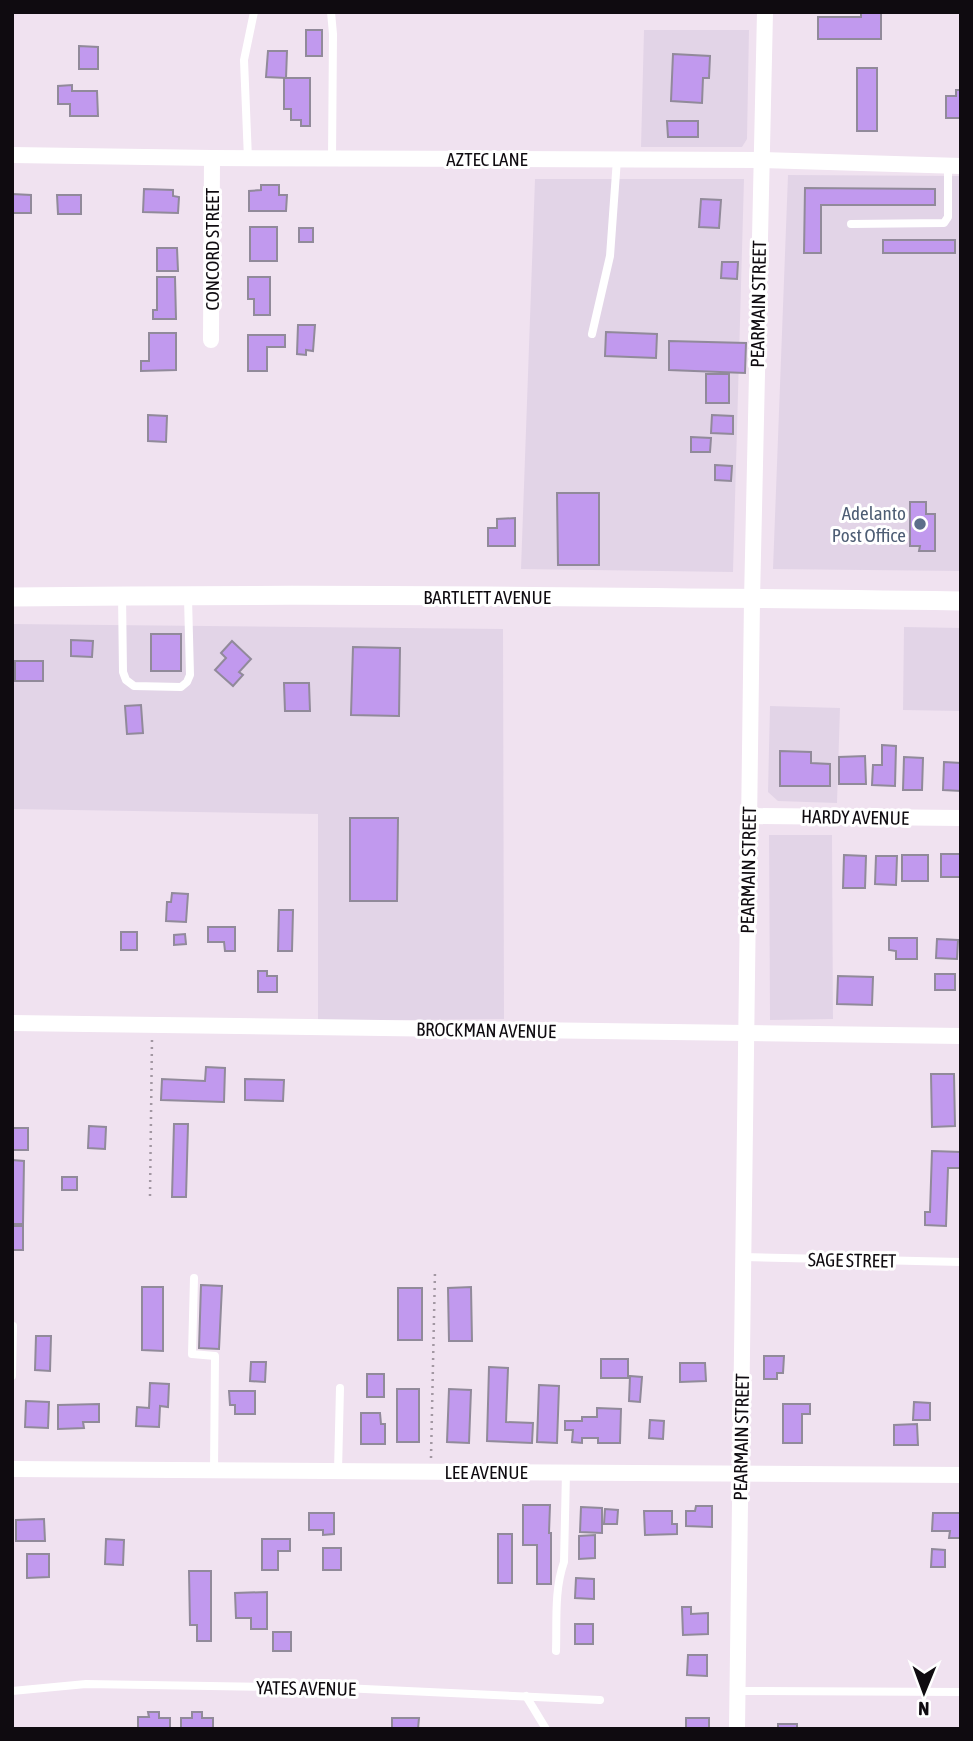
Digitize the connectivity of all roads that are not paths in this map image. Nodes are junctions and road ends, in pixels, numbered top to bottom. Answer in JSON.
{"nodes":[{"id":1,"x":254,"y":12,"type":"edge"},
{"id":2,"x":331,"y":12,"type":"edge"},
{"id":3,"x":765,"y":12,"type":"edge"},
{"id":4,"x":12,"y":155,"type":"edge"},
{"id":5,"x":212,"y":158,"type":"junction"},
{"id":6,"x":248,"y":159,"type":"junction"},
{"id":7,"x":332,"y":159,"type":"junction"},
{"id":8,"x":617,"y":159,"type":"junction"},
{"id":9,"x":762,"y":160,"type":"junction"},
{"id":10,"x":954,"y":165,"type":"edge"},
{"id":11,"x":851,"y":224,"type":"dead end"},
{"id":12,"x":592,"y":334,"type":"dead end"},
{"id":13,"x":211,"y":340,"type":"dead end"},
{"id":14,"x":122,"y":596,"type":"junction"},
{"id":15,"x":188,"y":596,"type":"junction"},
{"id":16,"x":12,"y":597,"type":"edge"},
{"id":17,"x":752,"y":598,"type":"junction"},
{"id":18,"x":961,"y":601,"type":"edge"},
{"id":19,"x":749,"y":816,"type":"junction"},
{"id":20,"x":961,"y":818,"type":"edge"},
{"id":21,"x":12,"y":1023,"type":"edge"},
{"id":22,"x":746,"y":1033,"type":"junction"},
{"id":23,"x":961,"y":1036,"type":"edge"},
{"id":24,"x":743,"y":1257,"type":"junction"},
{"id":25,"x":961,"y":1262,"type":"edge"},
{"id":26,"x":194,"y":1278,"type":"dead end"},
{"id":27,"x":13,"y":1326,"type":"edge"},
{"id":28,"x":12,"y":1377,"type":"edge"},
{"id":29,"x":340,"y":1388,"type":"dead end"},
{"id":30,"x":12,"y":1469,"type":"edge"},
{"id":31,"x":215,"y":1470,"type":"junction"},
{"id":32,"x":338,"y":1471,"type":"junction"},
{"id":33,"x":566,"y":1472,"type":"junction"},
{"id":34,"x":740,"y":1473,"type":"junction"},
{"id":35,"x":961,"y":1475,"type":"edge"},
{"id":36,"x":556,"y":1651,"type":"dead end"},
{"id":37,"x":738,"y":1691,"type":"junction"},
{"id":38,"x":12,"y":1692,"type":"edge"},
{"id":39,"x":961,"y":1692,"type":"edge"},
{"id":40,"x":526,"y":1696,"type":"junction"},
{"id":41,"x":600,"y":1700,"type":"dead end"},
{"id":42,"x":546,"y":1729,"type":"edge"},
{"id":43,"x":737,"y":1729,"type":"edge"}],
"edges":[{"from":1,"to":6,"type":"lane"},
{"from":2,"to":7,"type":"lane"},
{"from":3,"to":9,"type":"street","name":"PEARMAIN STREET"},
{"from":4,"to":5,"type":"street","name":"AZTEC LANE"},
{"from":5,"to":6,"type":"street","name":"AZTEC LANE"},
{"from":5,"to":13,"type":"street","name":"CONCORD STREET"},
{"from":6,"to":7,"type":"street","name":"AZTEC LANE"},
{"from":7,"to":8,"type":"street","name":"AZTEC LANE"},
{"from":8,"to":9,"type":"street","name":"AZTEC LANE"},
{"from":8,"to":12,"type":"lane"},
{"from":9,"to":10,"type":"street","name":"AZTEC LANE"},
{"from":9,"to":17,"type":"street","name":"PEARMAIN STREET"},
{"from":10,"to":11,"type":"lane"},
{"from":14,"to":15,"type":"street","name":"BARTLETT AVENUE"},
{"from":14,"to":15,"type":"lane"},
{"from":14,"to":16,"type":"street","name":"BARTLETT AVENUE"},
{"from":15,"to":17,"type":"street","name":"BARTLETT AVENUE"},
{"from":17,"to":18,"type":"street","name":"BARTLETT AVENUE"},
{"from":17,"to":19,"type":"street","name":"PEARMAIN STREET"},
{"from":19,"to":20,"type":"street","name":"HARDY AVENUE"},
{"from":19,"to":22,"type":"street","name":"PEARMAIN STREET"},
{"from":21,"to":22,"type":"street","name":"BROCKMAN AVENUE"},
{"from":22,"to":23,"type":"street","name":"BROCKMAN AVENUE"},
{"from":22,"to":24,"type":"street","name":"PEARMAIN STREET"},
{"from":24,"to":25,"type":"lane","name":"SAGE STREET"},
{"from":24,"to":34,"type":"street","name":"PEARMAIN STREET"},
{"from":26,"to":31,"type":"lane"},
{"from":27,"to":28,"type":"lane"},
{"from":29,"to":32,"type":"lane"},
{"from":30,"to":31,"type":"street","name":"LEE AVENUE"},
{"from":31,"to":32,"type":"street","name":"LEE AVENUE"},
{"from":32,"to":33,"type":"street","name":"LEE AVENUE"},
{"from":33,"to":34,"type":"street","name":"LEE AVENUE"},
{"from":33,"to":36,"type":"lane"},
{"from":34,"to":35,"type":"street","name":"LEE AVENUE"},
{"from":34,"to":37,"type":"street","name":"PEARMAIN STREET"},
{"from":37,"to":39,"type":"lane"},
{"from":37,"to":43,"type":"street","name":"PEARMAIN STREET"},
{"from":38,"to":40,"type":"lane","name":"YATES AVENUE"},
{"from":40,"to":41,"type":"lane","name":"YATES AVENUE"},
{"from":40,"to":42,"type":"lane"}]}
